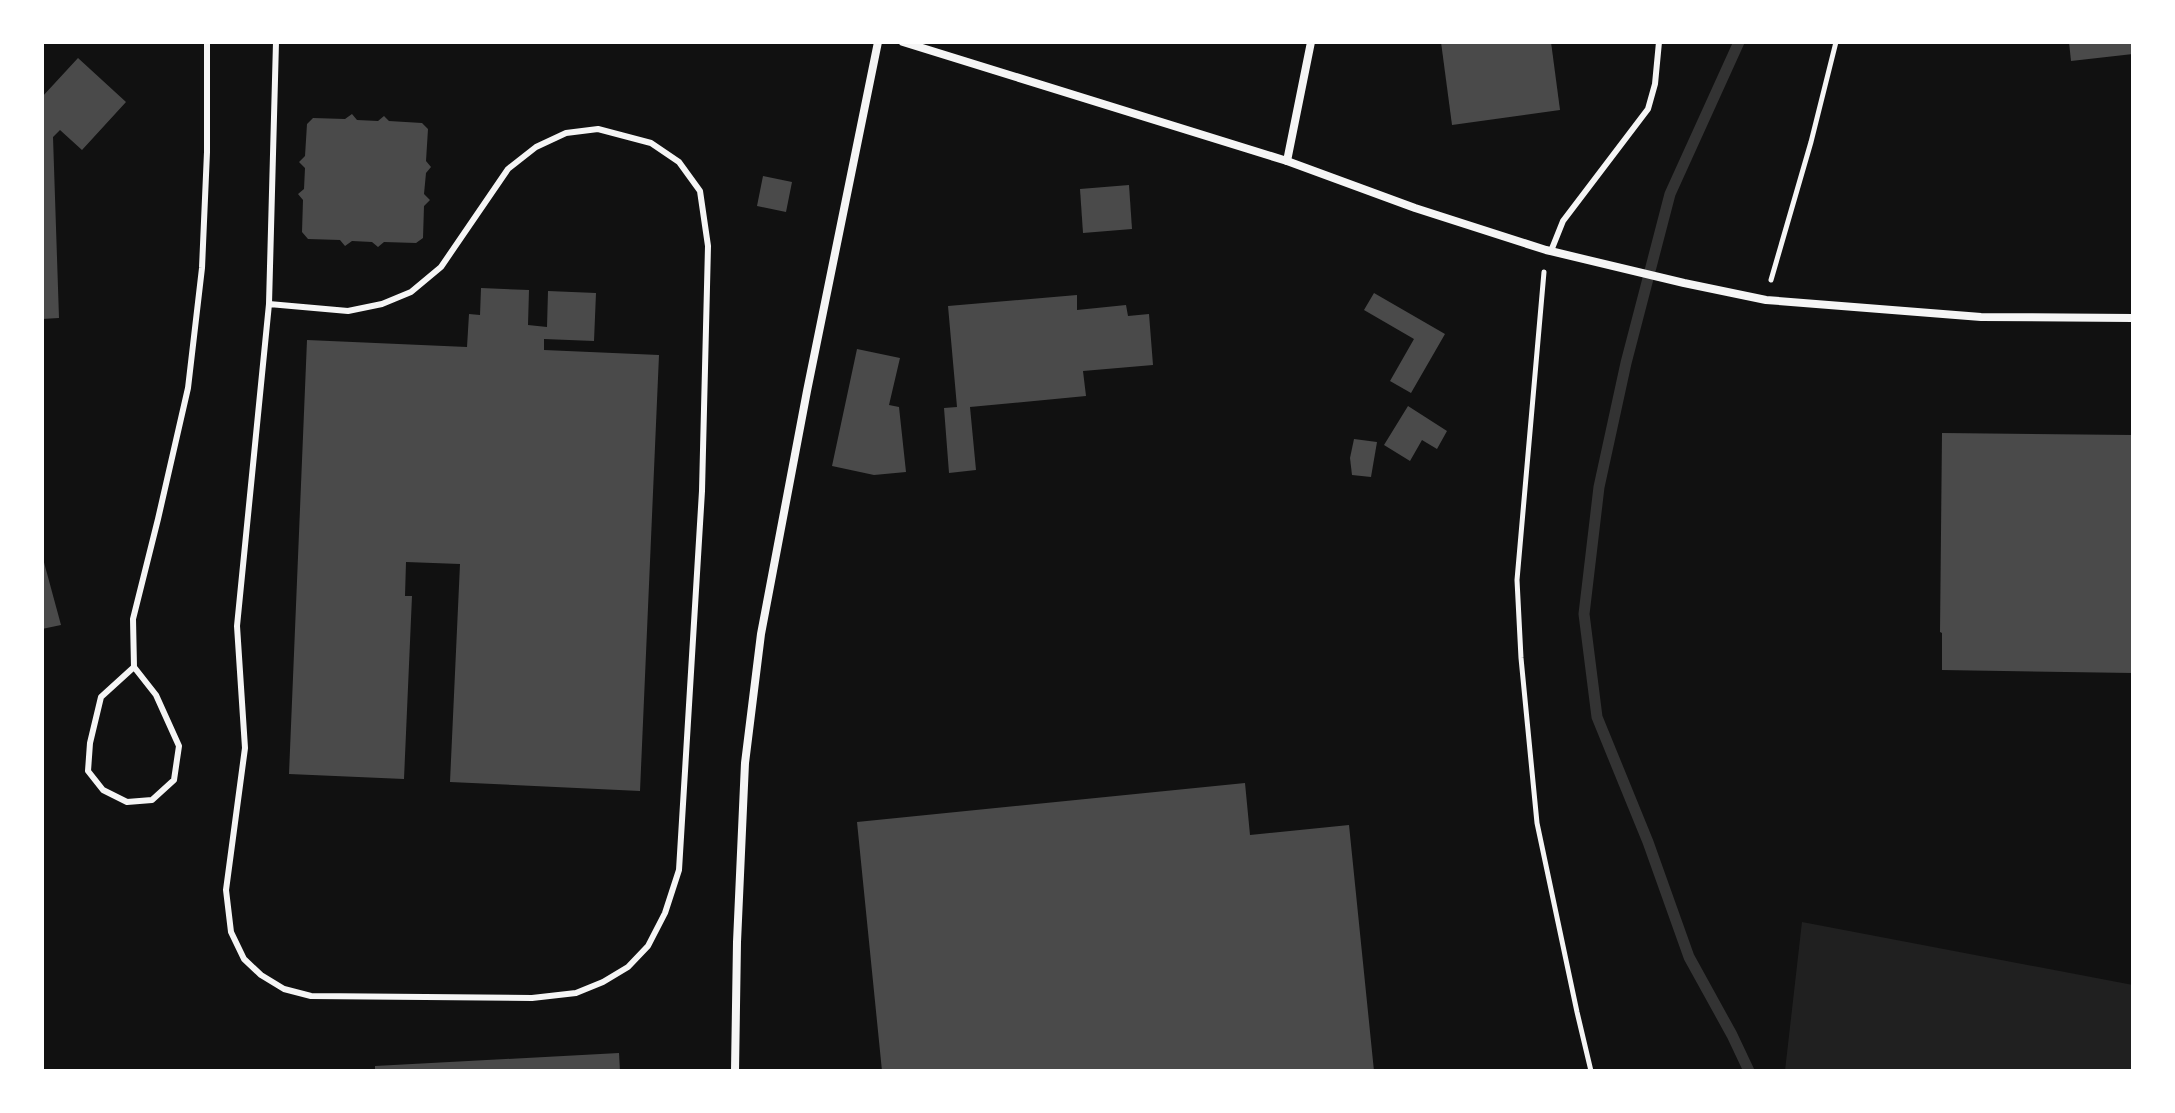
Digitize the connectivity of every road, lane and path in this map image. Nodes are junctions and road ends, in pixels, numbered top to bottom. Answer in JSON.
{"nodes":[{"id":1,"x":207,"y":42,"type":"edge"},
{"id":2,"x":276,"y":42,"type":"edge"},
{"id":3,"x":878,"y":42,"type":"edge"},
{"id":4,"x":903,"y":42,"type":"edge"},
{"id":5,"x":1311,"y":42,"type":"edge"},
{"id":6,"x":1659,"y":42,"type":"edge"},
{"id":7,"x":1836,"y":42,"type":"edge"},
{"id":8,"x":1287,"y":161,"type":"junction"},
{"id":9,"x":1549,"y":251,"type":"junction"},
{"id":10,"x":1766,"y":300,"type":"junction"},
{"id":11,"x":269,"y":304,"type":"junction"},
{"id":12,"x":2133,"y":318,"type":"edge"},
{"id":13,"x":134,"y":667,"type":"junction"},
{"id":14,"x":735,"y":1071,"type":"edge"},
{"id":15,"x":1591,"y":1071,"type":"edge"}],
"edges":[{"from":1,"to":13,"type":"lane"},
{"from":2,"to":11,"type":"lane"},
{"from":3,"to":14,"type":"street"},
{"from":4,"to":8,"type":"street"},
{"from":5,"to":8,"type":"street"},
{"from":6,"to":9,"type":"lane"},
{"from":7,"to":10,"type":"path"},
{"from":8,"to":9,"type":"street"},
{"from":9,"to":10,"type":"street"},
{"from":9,"to":15,"type":"path"},
{"from":10,"to":12,"type":"street"},
{"from":11,"to":11,"type":"lane"},
{"from":13,"to":13,"type":"lane"}]}
